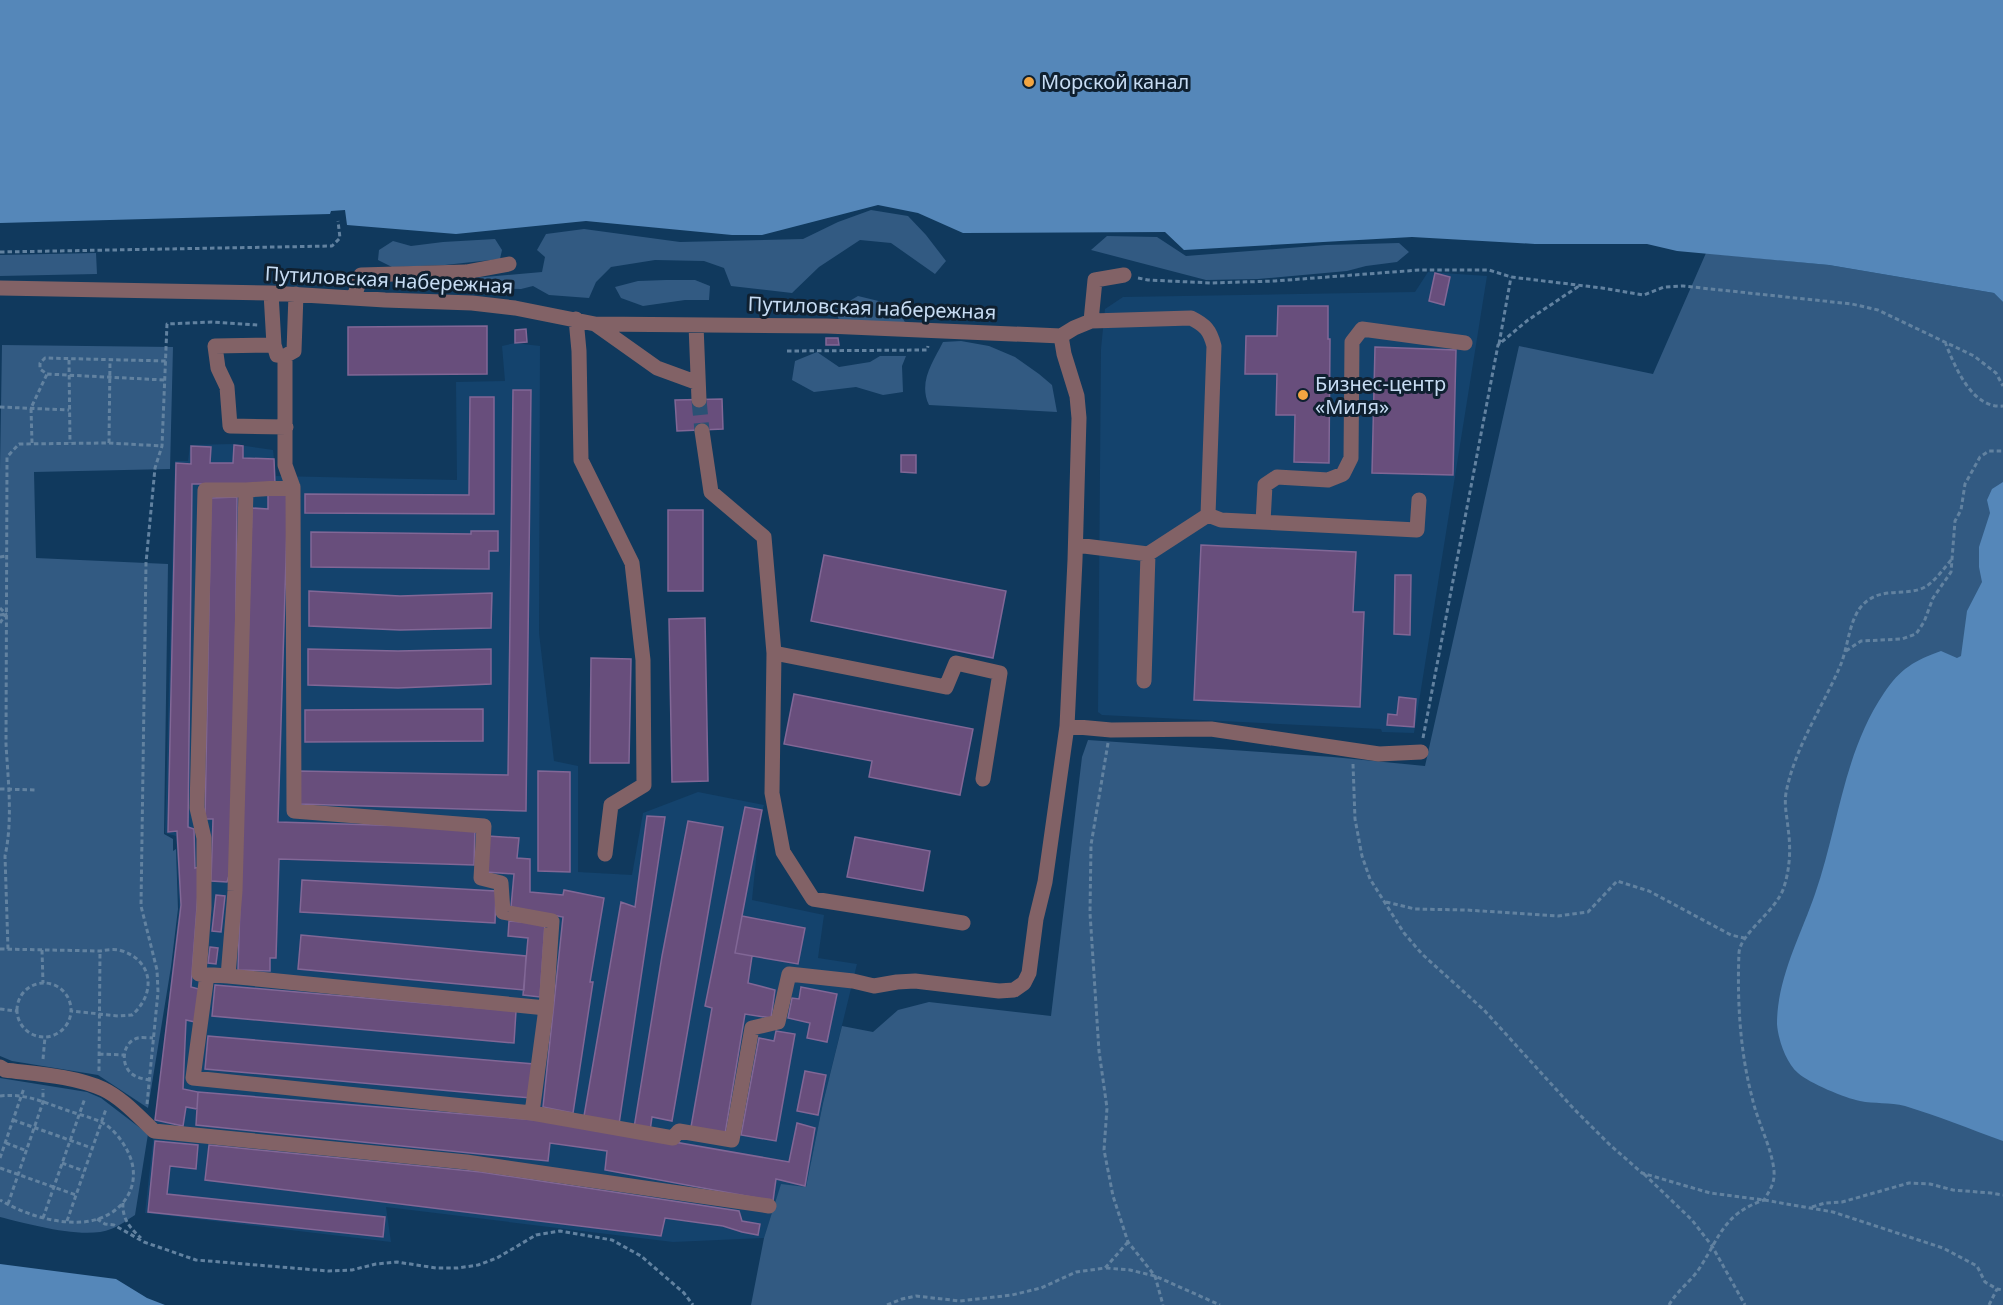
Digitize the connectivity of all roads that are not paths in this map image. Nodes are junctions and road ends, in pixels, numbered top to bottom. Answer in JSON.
{"nodes":[{"id":1,"x":509,"y":264,"type":"dead end"},
{"id":2,"x":1124,"y":275,"type":"road end"},
{"id":3,"x":0,"y":288,"type":"edge"},
{"id":4,"x":271,"y":293,"type":"junction"},
{"id":5,"x":296,"y":294,"type":"junction"},
{"id":6,"x":354,"y":298,"type":"junction"},
{"id":7,"x":576,"y":319,"type":"junction"},
{"id":8,"x":1091,"y":321,"type":"junction"},
{"id":9,"x":595,"y":324,"type":"junction"},
{"id":10,"x":696,"y":325,"type":"junction"},
{"id":11,"x":1061,"y":336,"type":"junction"},
{"id":12,"x":1465,"y":343,"type":"dead end"},
{"id":13,"x":279,"y":351,"type":"junction"},
{"id":14,"x":698,"y":382,"type":"junction"},
{"id":15,"x":699,"y":400,"type":"tunnel mouth"},
{"id":16,"x":286,"y":427,"type":"junction"},
{"id":17,"x":702,"y":431,"type":"tunnel mouth"},
{"id":18,"x":293,"y":487,"type":"junction"},
{"id":19,"x":246,"y":490,"type":"junction"},
{"id":20,"x":1419,"y":500,"type":"dead end"},
{"id":21,"x":1208,"y":515,"type":"junction"},
{"id":22,"x":1263,"y":522,"type":"junction"},
{"id":23,"x":1076,"y":545,"type":"junction"},
{"id":24,"x":1148,"y":554,"type":"junction"},
{"id":25,"x":774,"y":653,"type":"junction"},
{"id":26,"x":1144,"y":681,"type":"dead end"},
{"id":27,"x":1067,"y":726,"type":"junction"},
{"id":28,"x":1421,"y":752,"type":"road end"},
{"id":29,"x":983,"y":779,"type":"dead end"},
{"id":30,"x":606,"y":854,"type":"dead end"},
{"id":31,"x":963,"y":923,"type":"dead end"},
{"id":32,"x":207,"y":975,"type":"junction"},
{"id":33,"x":228,"y":976,"type":"junction"},
{"id":34,"x":546,"y":1008,"type":"junction"},
{"id":35,"x":0,"y":1067,"type":"edge"},
{"id":36,"x":532,"y":1113,"type":"junction"},
{"id":37,"x":769,"y":1206,"type":"dead end"}],
"edges":[{"from":1,"to":6,"type":"street"},
{"from":2,"to":8,"type":"street"},
{"from":3,"to":4,"type":"street","name":"Путиловская набережная"},
{"from":4,"to":5,"type":"street","name":"Путиловская набережная"},
{"from":4,"to":13,"type":"street"},
{"from":5,"to":6,"type":"street","name":"Путиловская набережная"},
{"from":5,"to":13,"type":"street"},
{"from":6,"to":7,"type":"street","name":"Путиловская набережная"},
{"from":7,"to":9,"type":"street","name":"Путиловская набережная"},
{"from":7,"to":30,"type":"street"},
{"from":8,"to":11,"type":"street"},
{"from":8,"to":21,"type":"street"},
{"from":9,"to":10,"type":"street","name":"Путиловская набережная"},
{"from":9,"to":14,"type":"street"},
{"from":10,"to":11,"type":"street","name":"Путиловская набережная"},
{"from":10,"to":14,"type":"street"},
{"from":11,"to":23,"type":"street"},
{"from":12,"to":22,"type":"street"},
{"from":13,"to":16,"type":"street"},
{"from":13,"to":16,"type":"street"},
{"from":14,"to":15,"type":"street"},
{"from":16,"to":18,"type":"street"},
{"from":17,"to":25,"type":"street"},
{"from":18,"to":19,"type":"street"},
{"from":18,"to":34,"type":"street"},
{"from":19,"to":32,"type":"street"},
{"from":19,"to":33,"type":"street"},
{"from":20,"to":22,"type":"street"},
{"from":21,"to":22,"type":"street"},
{"from":21,"to":24,"type":"street"},
{"from":23,"to":24,"type":"street"},
{"from":23,"to":27,"type":"street"},
{"from":24,"to":26,"type":"street"},
{"from":25,"to":29,"type":"street"},
{"from":25,"to":31,"type":"street"},
{"from":27,"to":28,"type":"street"},
{"from":27,"to":36,"type":"street"},
{"from":32,"to":33,"type":"street"},
{"from":32,"to":36,"type":"street"},
{"from":33,"to":34,"type":"street"},
{"from":34,"to":36,"type":"street"},
{"from":35,"to":37,"type":"street"}]}
